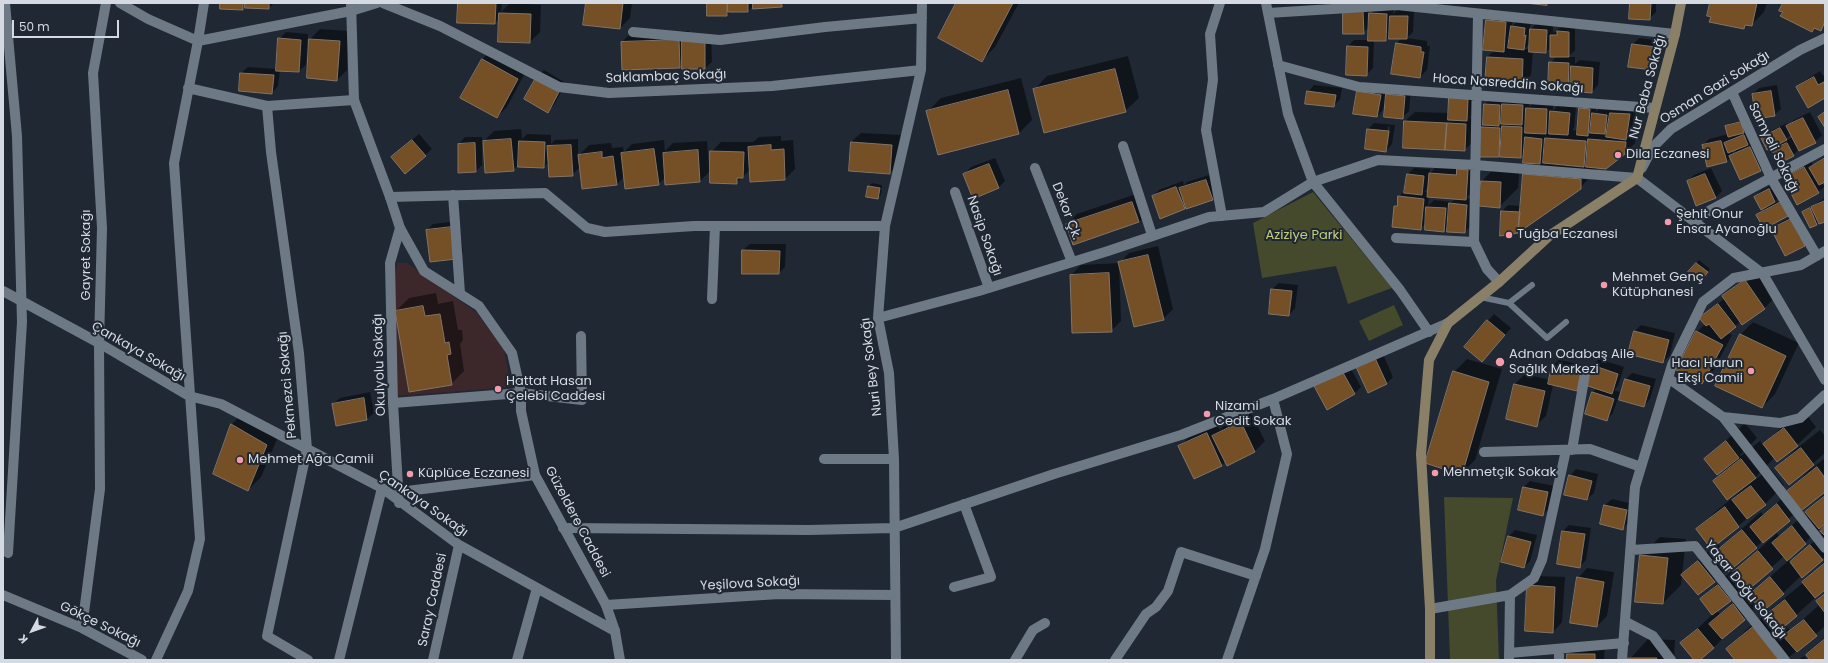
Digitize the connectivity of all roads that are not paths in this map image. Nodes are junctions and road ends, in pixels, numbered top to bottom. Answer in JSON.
{"nodes":[{"id":1,"x":5,"y":3,"type":"edge"},
{"id":2,"x":106,"y":3,"type":"edge"},
{"id":3,"x":120,"y":3,"type":"edge"},
{"id":4,"x":204,"y":3,"type":"edge"},
{"id":5,"x":377,"y":3,"type":"edge"},
{"id":6,"x":383,"y":3,"type":"edge"},
{"id":7,"x":922,"y":3,"type":"edge"},
{"id":8,"x":1220,"y":3,"type":"edge"},
{"id":9,"x":1681,"y":3,"type":"edge"},
{"id":10,"x":1397,"y":4,"type":"edge"},
{"id":11,"x":351,"y":7,"type":"edge"},
{"id":12,"x":1267,"y":8,"type":"edge"},
{"id":13,"x":1478,"y":14,"type":"junction"},
{"id":14,"x":922,"y":18,"type":"junction"},
{"id":15,"x":633,"y":32,"type":"dead end"},
{"id":16,"x":1675,"y":34,"type":"junction"},
{"id":17,"x":1825,"y":38,"type":"edge"},
{"id":18,"x":198,"y":41,"type":"junction"},
{"id":19,"x":1278,"y":65,"type":"junction"},
{"id":20,"x":921,"y":70,"type":"junction"},
{"id":21,"x":188,"y":88,"type":"junction"},
{"id":22,"x":1732,"y":92,"type":"junction"},
{"id":23,"x":1476,"y":95,"type":"junction"},
{"id":24,"x":354,"y":100,"type":"junction"},
{"id":25,"x":267,"y":106,"type":"junction"},
{"id":26,"x":1655,"y":108,"type":"junction"},
{"id":27,"x":1123,"y":146,"type":"dead end"},
{"id":28,"x":1825,"y":149,"type":"edge"},
{"id":29,"x":1475,"y":165,"type":"junction"},
{"id":30,"x":1035,"y":168,"type":"dead end"},
{"id":31,"x":1637,"y":178,"type":"junction"},
{"id":32,"x":1771,"y":178,"type":"junction"},
{"id":33,"x":1313,"y":182,"type":"junction"},
{"id":34,"x":955,"y":192,"type":"dead end"},
{"id":35,"x":453,"y":195,"type":"junction"},
{"id":36,"x":390,"y":197,"type":"junction"},
{"id":37,"x":1222,"y":216,"type":"junction"},
{"id":38,"x":1692,"y":220,"type":"junction"},
{"id":39,"x":715,"y":226,"type":"junction"},
{"id":40,"x":885,"y":226,"type":"junction"},
{"id":41,"x":400,"y":228,"type":"junction"},
{"id":42,"x":1152,"y":235,"type":"junction"},
{"id":43,"x":1396,"y":238,"type":"dead end"},
{"id":44,"x":1474,"y":242,"type":"junction"},
{"id":45,"x":1821,"y":254,"type":"edge"},
{"id":46,"x":1072,"y":262,"type":"junction"},
{"id":47,"x":1763,"y":274,"type":"junction"},
{"id":48,"x":1499,"y":282,"type":"junction"},
{"id":49,"x":1532,"y":285,"type":"dead end"},
{"id":50,"x":989,"y":288,"type":"junction"},
{"id":51,"x":3,"y":291,"type":"edge"},
{"id":52,"x":460,"y":293,"type":"junction"},
{"id":53,"x":1480,"y":297,"type":"junction"},
{"id":54,"x":712,"y":299,"type":"dead end"},
{"id":55,"x":21,"y":302,"type":"junction"},
{"id":56,"x":1509,"y":303,"type":"junction"},
{"id":57,"x":878,"y":318,"type":"junction"},
{"id":58,"x":1566,"y":322,"type":"dead end"},
{"id":59,"x":1448,"y":323,"type":"junction"},
{"id":60,"x":1428,"y":332,"type":"junction"},
{"id":61,"x":581,"y":336,"type":"dead end"},
{"id":62,"x":99,"y":343,"type":"junction"},
{"id":63,"x":1585,"y":374,"type":"dead end"},
{"id":64,"x":1668,"y":378,"type":"junction"},
{"id":65,"x":1825,"y":380,"type":"edge"},
{"id":66,"x":521,"y":393,"type":"junction"},
{"id":67,"x":1825,"y":395,"type":"edge"},
{"id":68,"x":189,"y":396,"type":"junction"},
{"id":69,"x":1273,"y":399,"type":"junction"},
{"id":70,"x":393,"y":403,"type":"junction"},
{"id":71,"x":1723,"y":417,"type":"junction"},
{"id":72,"x":307,"y":449,"type":"junction"},
{"id":73,"x":1569,"y":450,"type":"junction"},
{"id":74,"x":1484,"y":452,"type":"dead end"},
{"id":75,"x":824,"y":459,"type":"dead end"},
{"id":76,"x":894,"y":460,"type":"junction"},
{"id":77,"x":1641,"y":467,"type":"junction"},
{"id":78,"x":535,"y":475,"type":"junction"},
{"id":79,"x":382,"y":488,"type":"junction"},
{"id":80,"x":399,"y":492,"type":"junction"},
{"id":81,"x":399,"y":503,"type":"junction"},
{"id":82,"x":964,"y":504,"type":"junction"},
{"id":83,"x":563,"y":528,"type":"junction"},
{"id":84,"x":894,"y":528,"type":"junction"},
{"id":85,"x":459,"y":545,"type":"junction"},
{"id":86,"x":1825,"y":548,"type":"edge"},
{"id":87,"x":1631,"y":550,"type":"junction"},
{"id":88,"x":8,"y":553,"type":"dead end"},
{"id":89,"x":1256,"y":576,"type":"junction"},
{"id":90,"x":954,"y":587,"type":"dead end"},
{"id":91,"x":537,"y":588,"type":"junction"},
{"id":92,"x":3,"y":595,"type":"edge"},
{"id":93,"x":895,"y":595,"type":"junction"},
{"id":94,"x":1510,"y":596,"type":"junction"},
{"id":95,"x":606,"y":605,"type":"junction"},
{"id":96,"x":1430,"y":609,"type":"junction"},
{"id":97,"x":1626,"y":622,"type":"junction"},
{"id":98,"x":1045,"y":623,"type":"dead end"},
{"id":99,"x":82,"y":628,"type":"junction"},
{"id":100,"x":616,"y":631,"type":"junction"},
{"id":101,"x":1624,"y":643,"type":"junction"},
{"id":102,"x":1559,"y":649,"type":"junction"},
{"id":103,"x":1509,"y":656,"type":"edge"},
{"id":104,"x":301,"y":659,"type":"edge"},
{"id":105,"x":142,"y":660,"type":"edge"},
{"id":106,"x":156,"y":660,"type":"edge"},
{"id":107,"x":339,"y":660,"type":"edge"},
{"id":108,"x":434,"y":660,"type":"edge"},
{"id":109,"x":517,"y":660,"type":"edge"},
{"id":110,"x":620,"y":660,"type":"edge"},
{"id":111,"x":896,"y":660,"type":"edge"},
{"id":112,"x":1015,"y":660,"type":"edge"},
{"id":113,"x":1115,"y":660,"type":"edge"},
{"id":114,"x":1227,"y":660,"type":"edge"},
{"id":115,"x":1430,"y":660,"type":"edge"},
{"id":116,"x":1559,"y":660,"type":"edge"},
{"id":117,"x":1622,"y":660,"type":"edge"},
{"id":118,"x":1671,"y":660,"type":"edge"},
{"id":119,"x":1785,"y":660,"type":"edge"}],
"edges":[{"from":1,"to":55,"type":"street"},
{"from":2,"to":62,"type":"street","name":"Gayret Sokağı"},
{"from":3,"to":18,"type":"street"},
{"from":4,"to":18,"type":"street"},
{"from":5,"to":11,"type":"street"},
{"from":6,"to":20,"type":"street","name":"Saklambaç Sokağı"},
{"from":7,"to":14,"type":"street","name":"Nuri Bey Sokağı"},
{"from":8,"to":37,"type":"street"},
{"from":9,"to":16,"type":"main road","name":"Nur Baba Sokağı"},
{"from":10,"to":12,"type":"street"},
{"from":10,"to":13,"type":"street"},
{"from":11,"to":18,"type":"street"},
{"from":11,"to":24,"type":"street","name":"Güzeldere Caddesi"},
{"from":12,"to":19,"type":"street"},
{"from":13,"to":16,"type":"street"},
{"from":13,"to":23,"type":"street"},
{"from":14,"to":15,"type":"street"},
{"from":14,"to":20,"type":"street","name":"Nuri Bey Sokağı"},
{"from":16,"to":26,"type":"main road","name":"Nur Baba Sokağı"},
{"from":17,"to":22,"type":"street","name":"Osman Gazi Sokağı"},
{"from":18,"to":21,"type":"street"},
{"from":19,"to":23,"type":"street","name":"Hoca Nasreddin Sokağı"},
{"from":19,"to":33,"type":"street"},
{"from":20,"to":40,"type":"street","name":"Nuri Bey Sokağı"},
{"from":21,"to":25,"type":"street"},
{"from":21,"to":68,"type":"street"},
{"from":22,"to":31,"type":"street","name":"Osman Gazi Sokağı"},
{"from":22,"to":32,"type":"street","name":"Samyeli Sokağı"},
{"from":23,"to":26,"type":"street","name":"Hoca Nasreddin Sokağı"},
{"from":23,"to":29,"type":"street"},
{"from":24,"to":25,"type":"street"},
{"from":24,"to":36,"type":"street","name":"Güzeldere Caddesi"},
{"from":25,"to":72,"type":"street","name":"Pekmezci Sokağı"},
{"from":26,"to":31,"type":"main road","name":"Nur Baba Sokağı"},
{"from":27,"to":42,"type":"street"},
{"from":28,"to":32,"type":"street"},
{"from":29,"to":31,"type":"street"},
{"from":29,"to":33,"type":"street"},
{"from":29,"to":44,"type":"street"},
{"from":30,"to":46,"type":"street","name":"Dekor Çk."},
{"from":31,"to":38,"type":"street"},
{"from":31,"to":48,"type":"main road"},
{"from":32,"to":38,"type":"street"},
{"from":32,"to":45,"type":"street","name":"Samyeli Sokağı"},
{"from":33,"to":37,"type":"street"},
{"from":33,"to":60,"type":"street"},
{"from":34,"to":50,"type":"street","name":"Nasip Sokağı"},
{"from":35,"to":36,"type":"street"},
{"from":35,"to":39,"type":"street"},
{"from":35,"to":52,"type":"street"},
{"from":36,"to":41,"type":"street","name":"Güzeldere Caddesi"},
{"from":37,"to":42,"type":"street"},
{"from":38,"to":47,"type":"street"},
{"from":39,"to":40,"type":"street"},
{"from":39,"to":54,"type":"street"},
{"from":40,"to":57,"type":"street","name":"Nuri Bey Sokağı"},
{"from":41,"to":52,"type":"street","name":"Güzeldere Caddesi"},
{"from":41,"to":70,"type":"street","name":"Okulyolu Sokağı"},
{"from":42,"to":46,"type":"street"},
{"from":43,"to":44,"type":"street"},
{"from":44,"to":48,"type":"street"},
{"from":45,"to":47,"type":"street"},
{"from":46,"to":50,"type":"street"},
{"from":47,"to":64,"type":"street"},
{"from":47,"to":65,"type":"street"},
{"from":48,"to":53,"type":"main road"},
{"from":49,"to":56,"type":"lane"},
{"from":50,"to":57,"type":"street"},
{"from":51,"to":55,"type":"street","name":"Çankaya Sokağı"},
{"from":52,"to":66,"type":"street","name":"Güzeldere Caddesi"},
{"from":53,"to":56,"type":"lane"},
{"from":53,"to":59,"type":"main road"},
{"from":55,"to":62,"type":"street","name":"Çankaya Sokağı"},
{"from":55,"to":88,"type":"street"},
{"from":56,"to":58,"type":"lane"},
{"from":57,"to":76,"type":"street","name":"Nuri Bey Sokağı"},
{"from":59,"to":60,"type":"street"},
{"from":59,"to":96,"type":"main road"},
{"from":60,"to":69,"type":"street"},
{"from":61,"to":66,"type":"street"},
{"from":62,"to":68,"type":"street","name":"Çankaya Sokağı"},
{"from":62,"to":99,"type":"street","name":"Gayret Sokağı"},
{"from":63,"to":73,"type":"street"},
{"from":64,"to":71,"type":"street"},
{"from":64,"to":77,"type":"street"},
{"from":66,"to":70,"type":"street"},
{"from":66,"to":78,"type":"street","name":"Güzeldere Caddesi"},
{"from":67,"to":71,"type":"street"},
{"from":68,"to":72,"type":"street","name":"Çankaya Sokağı"},
{"from":68,"to":106,"type":"street"},
{"from":69,"to":82,"type":"street"},
{"from":69,"to":89,"type":"street"},
{"from":70,"to":80,"type":"street","name":"Okulyolu Sokağı"},
{"from":71,"to":86,"type":"street"},
{"from":72,"to":79,"type":"street","name":"Çankaya Sokağı"},
{"from":72,"to":104,"type":"street","name":"Pekmezci Sokağı"},
{"from":73,"to":74,"type":"street"},
{"from":73,"to":77,"type":"street"},
{"from":73,"to":94,"type":"street"},
{"from":75,"to":76,"type":"street"},
{"from":76,"to":84,"type":"street","name":"Nuri Bey Sokağı"},
{"from":77,"to":87,"type":"street"},
{"from":78,"to":80,"type":"street"},
{"from":78,"to":83,"type":"street","name":"Güzeldere Caddesi"},
{"from":79,"to":81,"type":"street","name":"Çankaya Sokağı"},
{"from":79,"to":107,"type":"street"},
{"from":80,"to":81,"type":"street","name":"Okulyolu Sokağı"},
{"from":81,"to":85,"type":"street","name":"Çankaya Sokağı"},
{"from":82,"to":84,"type":"street"},
{"from":82,"to":90,"type":"street"},
{"from":83,"to":84,"type":"street"},
{"from":83,"to":95,"type":"street","name":"Güzeldere Caddesi"},
{"from":84,"to":93,"type":"street","name":"Nuri Bey Sokağı"},
{"from":85,"to":91,"type":"street","name":"Çankaya Sokağı"},
{"from":85,"to":108,"type":"street","name":"Saray Caddesi"},
{"from":87,"to":97,"type":"street"},
{"from":87,"to":119,"type":"street","name":"Yaşar Doğu Sokağı"},
{"from":89,"to":113,"type":"street"},
{"from":89,"to":114,"type":"street"},
{"from":91,"to":100,"type":"street","name":"Çankaya Sokağı"},
{"from":91,"to":109,"type":"street"},
{"from":92,"to":99,"type":"street","name":"Gökçe Sokağı"},
{"from":93,"to":95,"type":"street","name":"Yeşilova Sokağı"},
{"from":93,"to":111,"type":"street","name":"Nuri Bey Sokağı"},
{"from":94,"to":96,"type":"street"},
{"from":94,"to":103,"type":"street"},
{"from":95,"to":100,"type":"street","name":"Güzeldere Caddesi"},
{"from":96,"to":115,"type":"main road"},
{"from":97,"to":101,"type":"street"},
{"from":97,"to":118,"type":"street"},
{"from":98,"to":112,"type":"street"},
{"from":99,"to":105,"type":"street","name":"Gökçe Sokağı"},
{"from":100,"to":110,"type":"street","name":"Güzeldere Caddesi"},
{"from":101,"to":102,"type":"street"},
{"from":101,"to":117,"type":"street"},
{"from":102,"to":103,"type":"street"},
{"from":102,"to":116,"type":"street"}]}
